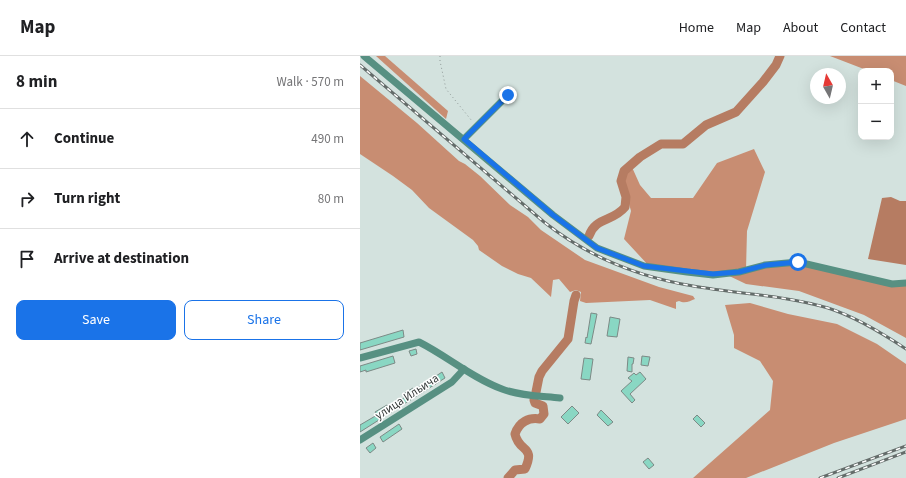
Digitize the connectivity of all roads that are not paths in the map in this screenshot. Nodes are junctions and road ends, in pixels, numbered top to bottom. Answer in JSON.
{"nodes":[{"id":1,"x":364,"y":56,"type":"edge"},
{"id":2,"x":508,"y":95,"type":"dead end"},
{"id":3,"x":464,"y":139,"type":"junction"},
{"id":4,"x":906,"y":282,"type":"edge"},
{"id":5,"x":360,"y":358,"type":"edge"},
{"id":6,"x":464,"y":369,"type":"junction"},
{"id":7,"x":560,"y":398,"type":"dead end"},
{"id":8,"x":360,"y":440,"type":"edge"}],
"edges":[{"from":1,"to":3,"type":"street"},
{"from":2,"to":3,"type":"street"},
{"from":3,"to":4,"type":"street"},
{"from":5,"to":6,"type":"street"},
{"from":6,"to":7,"type":"street"},
{"from":6,"to":8,"type":"street","name":"улица Ильича"}]}
